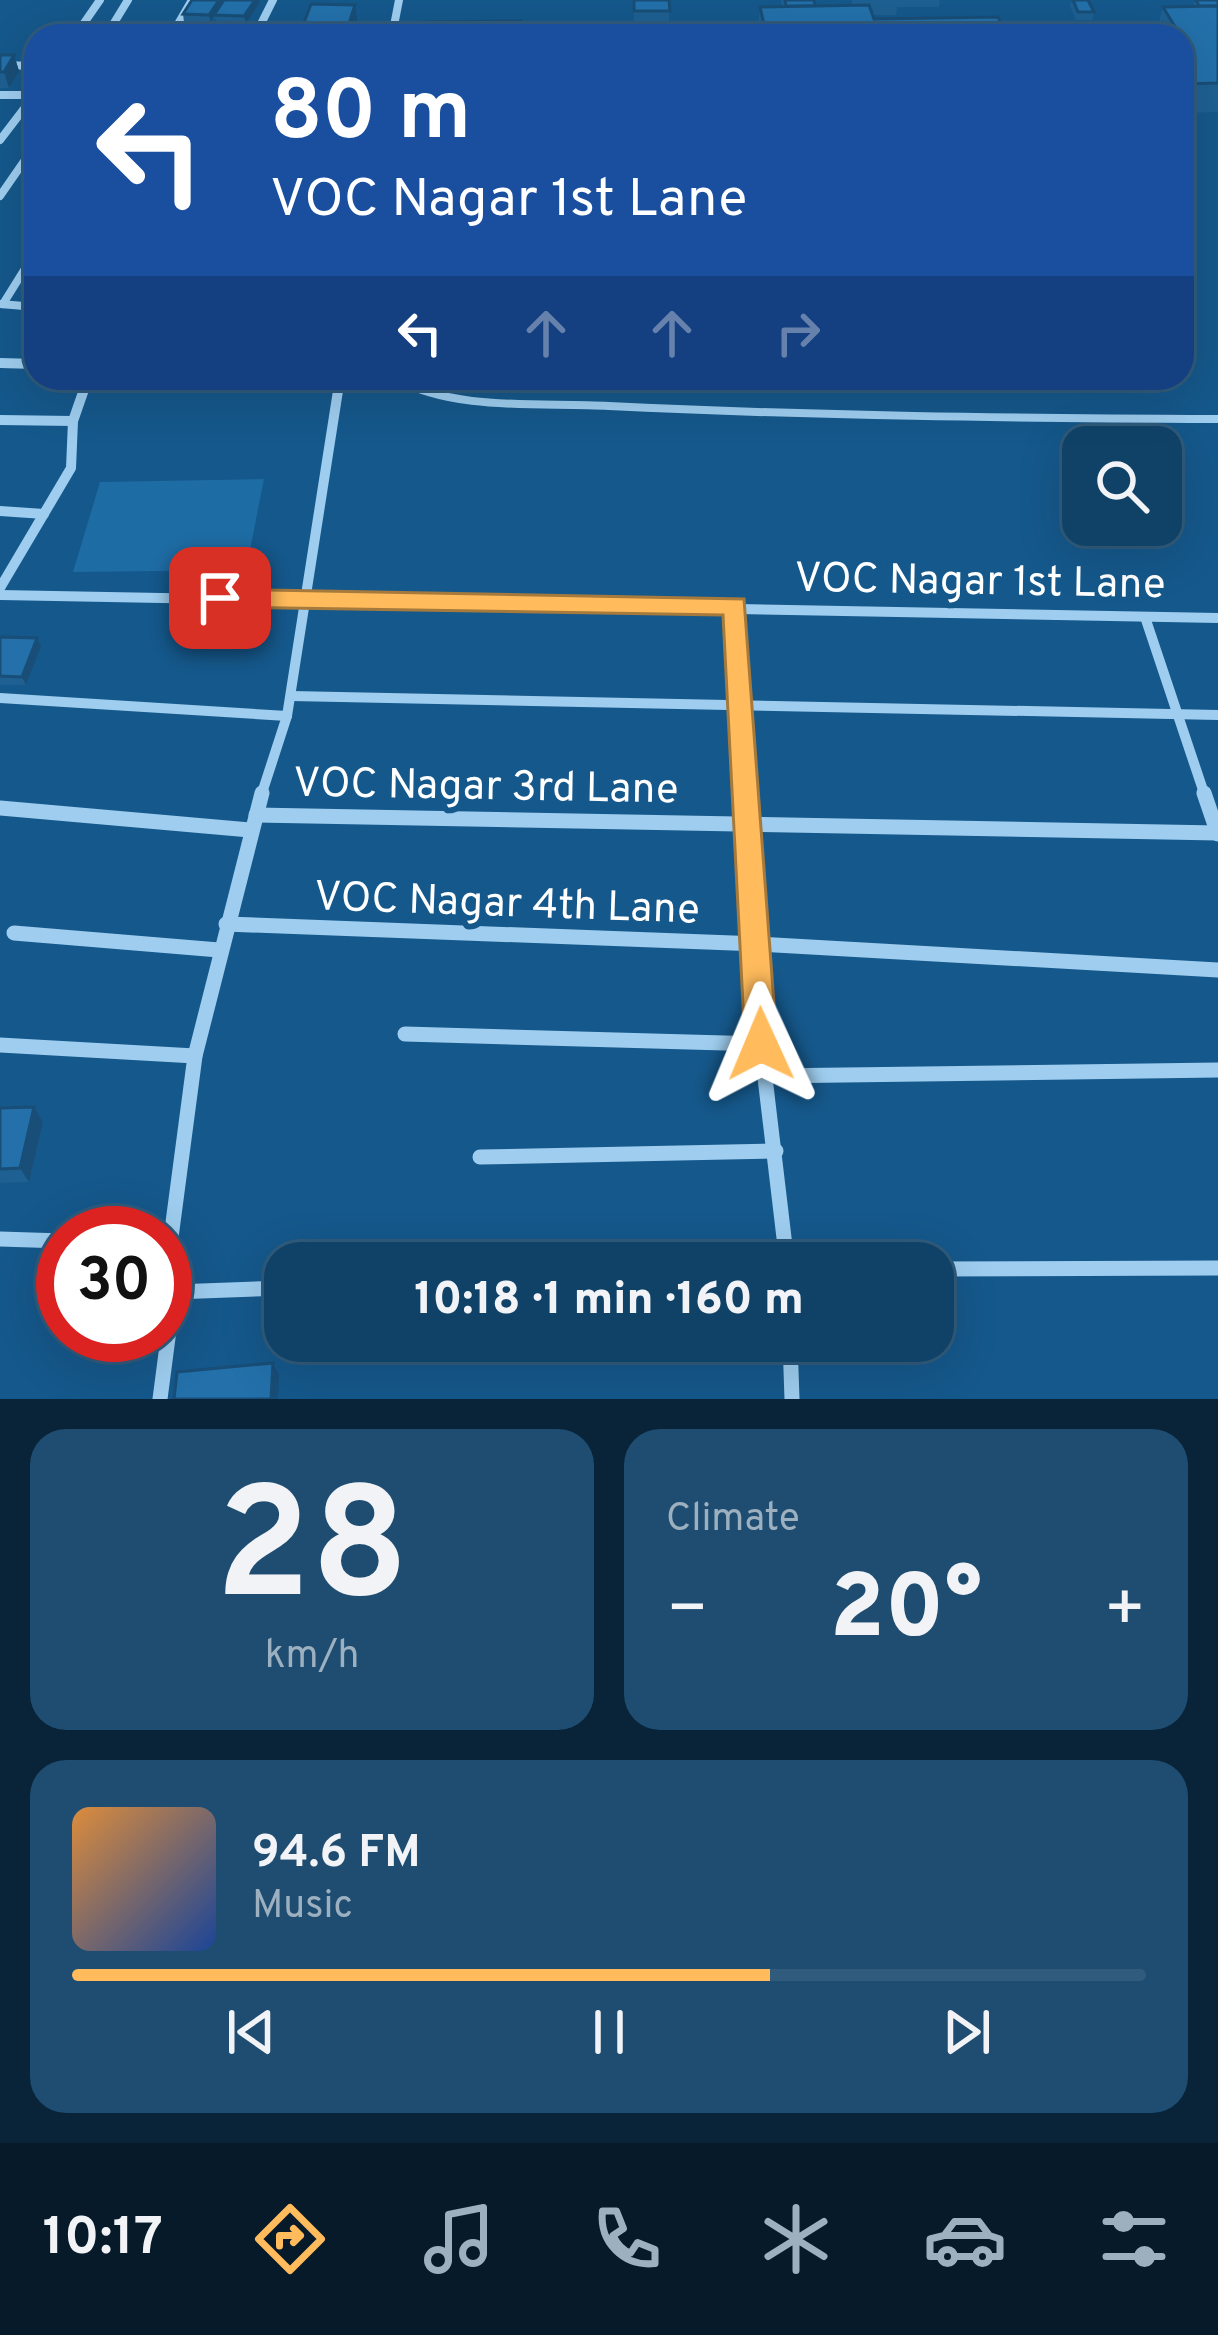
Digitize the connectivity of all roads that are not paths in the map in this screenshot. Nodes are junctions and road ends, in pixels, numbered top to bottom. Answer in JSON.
{"nodes":[{"id":1,"x":24,"y":108,"type":"edge"},
{"id":2,"x":0,"y":140,"type":"edge"},
{"id":3,"x":24,"y":161,"type":"edge"},
{"id":4,"x":0,"y":196,"type":"edge"},
{"id":5,"x":24,"y":269,"type":"edge"},
{"id":6,"x":1,"y":304,"type":"edge"},
{"id":7,"x":84,"y":390,"type":"edge"},
{"id":8,"x":338,"y":390,"type":"edge"},
{"id":9,"x":427,"y":390,"type":"edge"},
{"id":10,"x":1218,"y":419,"type":"edge"},
{"id":11,"x":0,"y":420,"type":"edge"},
{"id":12,"x":73,"y":421,"type":"junction"},
{"id":13,"x":0,"y":511,"type":"edge"},
{"id":14,"x":44,"y":514,"type":"junction"},
{"id":15,"x":0,"y":592,"type":"edge"},
{"id":16,"x":308,"y":599,"type":"junction"},
{"id":17,"x":735,"y":606,"type":"junction"},
{"id":18,"x":1145,"y":617,"type":"junction"},
{"id":19,"x":1218,"y":618,"type":"edge"},
{"id":20,"x":292,"y":696,"type":"junction"},
{"id":21,"x":0,"y":698,"type":"edge"},
{"id":22,"x":740,"y":704,"type":"junction"},
{"id":23,"x":1177,"y":713,"type":"junction"},
{"id":24,"x":1218,"y":715,"type":"edge"},
{"id":25,"x":287,"y":716,"type":"junction"},
{"id":26,"x":0,"y":808,"type":"edge"},
{"id":27,"x":256,"y":815,"type":"junction"},
{"id":28,"x":746,"y":820,"type":"junction"},
{"id":29,"x":250,"y":830,"type":"junction"},
{"id":30,"x":1218,"y":833,"type":"edge"},
{"id":31,"x":226,"y":924,"type":"junction"},
{"id":32,"x":14,"y":933,"type":"dead end"},
{"id":33,"x":759,"y":944,"type":"junction"},
{"id":34,"x":219,"y":950,"type":"junction"},
{"id":35,"x":1218,"y":970,"type":"edge"},
{"id":36,"x":404,"y":1034,"type":"dead end"},
{"id":37,"x":761,"y":1044,"type":"junction"},
{"id":38,"x":0,"y":1045,"type":"edge"},
{"id":39,"x":194,"y":1056,"type":"junction"},
{"id":40,"x":1218,"y":1070,"type":"edge"},
{"id":41,"x":767,"y":1076,"type":"junction"},
{"id":42,"x":776,"y":1151,"type":"junction"},
{"id":43,"x":480,"y":1157,"type":"dead end"},
{"id":44,"x":173,"y":1206,"type":"edge"},
{"id":45,"x":0,"y":1238,"type":"edge"},
{"id":46,"x":36,"y":1240,"type":"edge"},
{"id":47,"x":785,"y":1242,"type":"edge"},
{"id":48,"x":1218,"y":1268,"type":"edge"},
{"id":49,"x":954,"y":1269,"type":"edge"},
{"id":50,"x":264,"y":1289,"type":"edge"},
{"id":51,"x":192,"y":1291,"type":"edge"},
{"id":52,"x":165,"y":1362,"type":"edge"},
{"id":53,"x":791,"y":1362,"type":"edge"},
{"id":54,"x":160,"y":1399,"type":"edge"},
{"id":55,"x":792,"y":1399,"type":"edge"}],
"edges":[{"from":1,"to":2,"type":"street"},
{"from":3,"to":4,"type":"street"},
{"from":5,"to":6,"type":"street"},
{"from":7,"to":12,"type":"street"},
{"from":8,"to":16,"type":"street"},
{"from":9,"to":10,"type":"lane"},
{"from":11,"to":12,"type":"street"},
{"from":12,"to":14,"type":"street"},
{"from":13,"to":14,"type":"street"},
{"from":14,"to":15,"type":"street"},
{"from":15,"to":16,"type":"street","name":"VOC Nagar 1st Lane"},
{"from":16,"to":17,"type":"street","name":"VOC Nagar 1st Lane"},
{"from":16,"to":20,"type":"street"},
{"from":17,"to":18,"type":"street","name":"VOC Nagar 1st Lane"},
{"from":17,"to":22,"type":"street"},
{"from":18,"to":19,"type":"street","name":"VOC Nagar 1st Lane"},
{"from":18,"to":23,"type":"street"},
{"from":20,"to":22,"type":"street"},
{"from":20,"to":25,"type":"street"},
{"from":21,"to":25,"type":"street"},
{"from":22,"to":23,"type":"street"},
{"from":22,"to":28,"type":"street"},
{"from":23,"to":24,"type":"street"},
{"from":23,"to":30,"type":"street"},
{"from":25,"to":27,"type":"street"},
{"from":26,"to":29,"type":"street"},
{"from":27,"to":28,"type":"street","name":"VOC Nagar 3rd Lane"},
{"from":27,"to":29,"type":"street"},
{"from":28,"to":30,"type":"street","name":"VOC Nagar 3rd Lane"},
{"from":28,"to":33,"type":"street"},
{"from":29,"to":31,"type":"street"},
{"from":31,"to":33,"type":"street","name":"VOC Nagar 4th Lane"},
{"from":31,"to":34,"type":"street"},
{"from":32,"to":34,"type":"street"},
{"from":33,"to":35,"type":"street","name":"VOC Nagar 4th Lane"},
{"from":33,"to":37,"type":"street"},
{"from":34,"to":39,"type":"street"},
{"from":36,"to":37,"type":"street"},
{"from":37,"to":41,"type":"street"},
{"from":38,"to":39,"type":"street"},
{"from":39,"to":44,"type":"street"},
{"from":40,"to":41,"type":"street"},
{"from":41,"to":42,"type":"street"},
{"from":42,"to":43,"type":"street"},
{"from":42,"to":47,"type":"street"},
{"from":45,"to":46,"type":"street"},
{"from":48,"to":49,"type":"street"},
{"from":50,"to":51,"type":"street"},
{"from":52,"to":54,"type":"street"},
{"from":53,"to":55,"type":"street"}]}
